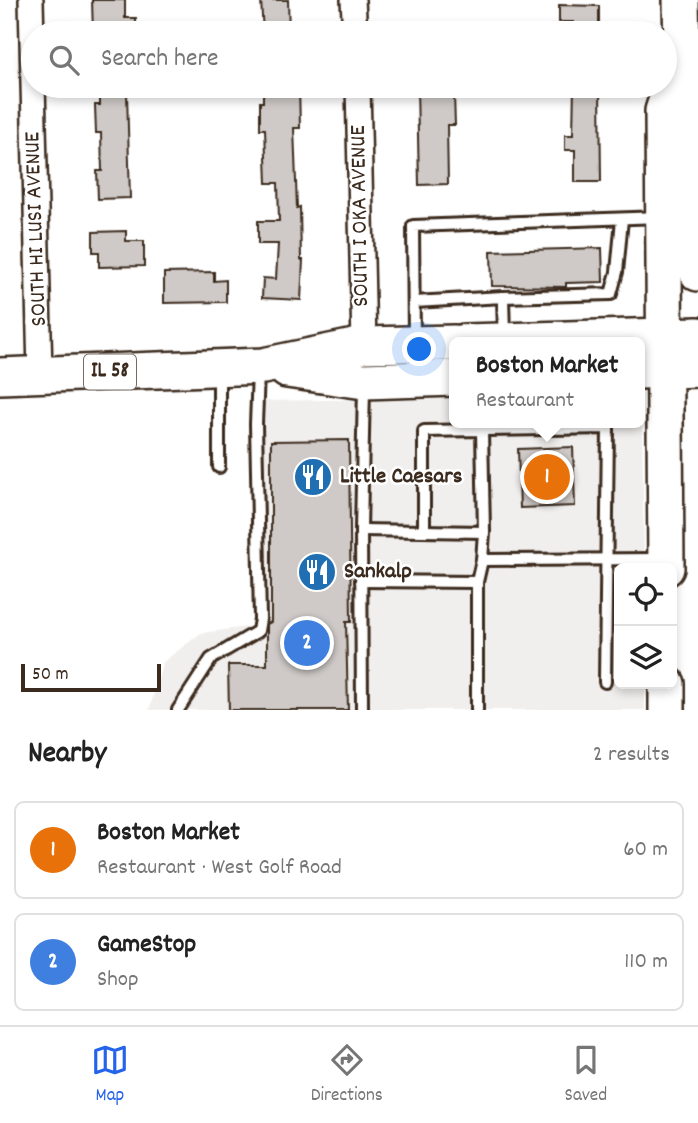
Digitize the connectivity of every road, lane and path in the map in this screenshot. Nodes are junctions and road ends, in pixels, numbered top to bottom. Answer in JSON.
{"nodes":[{"id":1,"x":31,"y":0,"type":"edge"},
{"id":2,"x":353,"y":0,"type":"edge"},
{"id":3,"x":681,"y":0,"type":"edge"},
{"id":4,"x":32,"y":21,"type":"edge"},
{"id":5,"x":354,"y":21,"type":"edge"},
{"id":6,"x":682,"y":52,"type":"junction"},
{"id":7,"x":677,"y":68,"type":"edge"},
{"id":8,"x":33,"y":98,"type":"edge"},
{"id":9,"x":358,"y":98,"type":"edge"},
{"id":10,"x":667,"y":98,"type":"edge"},
{"id":11,"x":664,"y":217,"type":"junction"},
{"id":12,"x":622,"y":219,"type":"junction"},
{"id":13,"x":698,"y":273,"type":"edge"},
{"id":14,"x":503,"y":297,"type":"junction"},
{"id":15,"x":414,"y":302,"type":"junction"},
{"id":16,"x":504,"y":337,"type":"edge"},
{"id":17,"x":449,"y":343,"type":"edge"},
{"id":18,"x":414,"y":344,"type":"junction"},
{"id":19,"x":645,"y":354,"type":"edge"},
{"id":20,"x":673,"y":356,"type":"edge"},
{"id":21,"x":364,"y":363,"type":"junction"},
{"id":22,"x":261,"y":366,"type":"junction"},
{"id":23,"x":219,"y":368,"type":"junction"},
{"id":24,"x":40,"y":374,"type":"junction"},
{"id":25,"x":0,"y":376,"type":"edge"},
{"id":26,"x":449,"y":377,"type":"edge"},
{"id":27,"x":498,"y":428,"type":"edge"},
{"id":28,"x":608,"y":428,"type":"edge"},
{"id":29,"x":482,"y":430,"type":"junction"},
{"id":30,"x":219,"y":467,"type":"dead end"},
{"id":31,"x":361,"y":530,"type":"junction"},
{"id":32,"x":424,"y":531,"type":"junction"},
{"id":33,"x":484,"y":532,"type":"junction"},
{"id":34,"x":482,"y":560,"type":"junction"},
{"id":35,"x":606,"y":560,"type":"junction"},
{"id":36,"x":651,"y":563,"type":"edge"},
{"id":37,"x":666,"y":563,"type":"edge"},
{"id":38,"x":361,"y":581,"type":"junction"},
{"id":39,"x":477,"y":583,"type":"junction"},
{"id":40,"x":605,"y":682,"type":"dead end"},
{"id":41,"x":667,"y":689,"type":"edge"},
{"id":42,"x":178,"y":710,"type":"edge"},
{"id":43,"x":362,"y":710,"type":"edge"},
{"id":44,"x":477,"y":710,"type":"edge"},
{"id":45,"x":667,"y":710,"type":"edge"}],
"edges":[{"from":1,"to":4,"type":"street","name":"SOUTH HI LUSI AVENUE"},
{"from":2,"to":5,"type":"street"},
{"from":3,"to":6,"type":"main road"},
{"from":6,"to":7,"type":"main road"},
{"from":6,"to":13,"type":"main road"},
{"from":8,"to":24,"type":"street","name":"SOUTH HI LUSI AVENUE"},
{"from":9,"to":21,"type":"street","name":"SOUTH I OKA AVENUE"},
{"from":10,"to":11,"type":"main road"},
{"from":11,"to":12,"type":"lane"},
{"from":11,"to":20,"type":"main road"},
{"from":12,"to":14,"type":"lane"},
{"from":12,"to":15,"type":"lane"},
{"from":14,"to":15,"type":"lane"},
{"from":14,"to":16,"type":"lane"},
{"from":15,"to":18,"type":"lane"},
{"from":17,"to":18,"type":"main road","number":"IL 58"},
{"from":18,"to":21,"type":"main road","number":"IL 58"},
{"from":19,"to":20,"type":"main road"},
{"from":20,"to":37,"type":"main road"},
{"from":21,"to":22,"type":"main road","number":"IL 58"},
{"from":21,"to":26,"type":"main road","number":"IL 58"},
{"from":21,"to":31,"type":"lane"},
{"from":22,"to":23,"type":"main road","number":"IL 58"},
{"from":22,"to":42,"type":"lane"},
{"from":23,"to":24,"type":"main road","number":"IL 58"},
{"from":23,"to":30,"type":"lane"},
{"from":24,"to":25,"type":"main road","number":"IL 58"},
{"from":27,"to":29,"type":"lane"},
{"from":28,"to":35,"type":"lane"},
{"from":29,"to":32,"type":"lane"},
{"from":29,"to":33,"type":"lane"},
{"from":31,"to":32,"type":"lane"},
{"from":31,"to":38,"type":"lane"},
{"from":32,"to":33,"type":"lane"},
{"from":33,"to":34,"type":"lane"},
{"from":34,"to":35,"type":"lane"},
{"from":34,"to":39,"type":"lane"},
{"from":35,"to":36,"type":"lane"},
{"from":35,"to":40,"type":"lane"},
{"from":38,"to":39,"type":"lane"},
{"from":38,"to":43,"type":"lane"},
{"from":39,"to":44,"type":"lane"},
{"from":41,"to":45,"type":"main road"}]}
